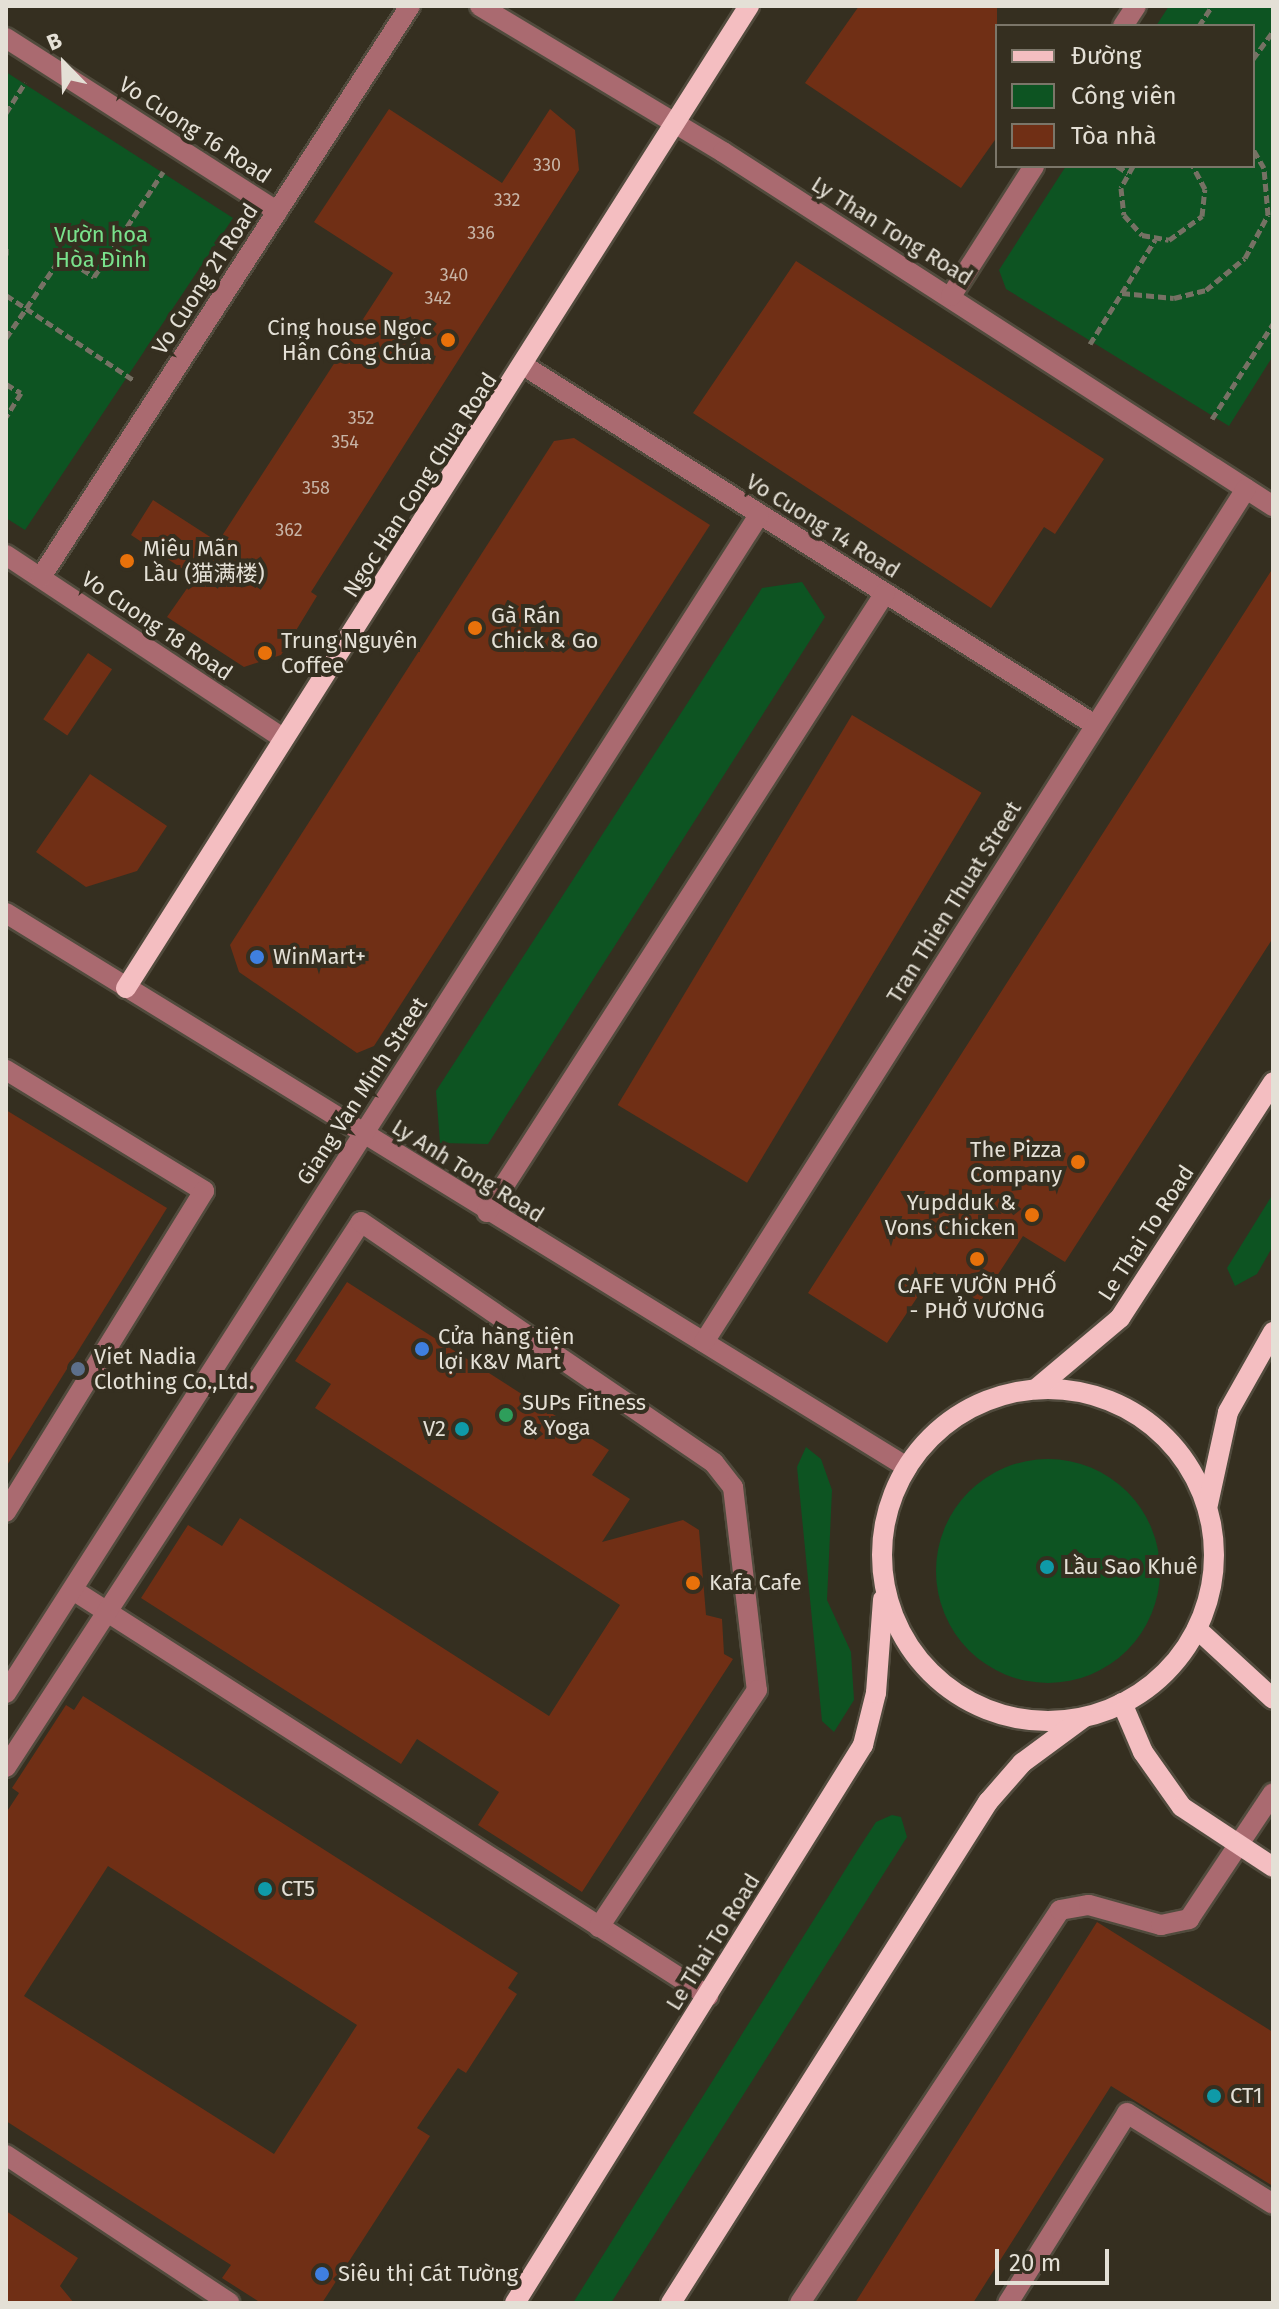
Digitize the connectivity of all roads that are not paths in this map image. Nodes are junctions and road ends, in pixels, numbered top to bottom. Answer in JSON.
{"nodes":[{"id":1,"x":410,"y":6,"type":"edge"},
{"id":2,"x":480,"y":6,"type":"edge"},
{"id":3,"x":749,"y":6,"type":"edge"},
{"id":4,"x":1136,"y":6,"type":"edge"},
{"id":5,"x":1124,"y":24,"type":"edge"},
{"id":6,"x":6,"y":38,"type":"edge"},
{"id":7,"x":673,"y":123,"type":"junction"},
{"id":8,"x":1033,"y":168,"type":"edge"},
{"id":9,"x":277,"y":211,"type":"junction"},
{"id":10,"x":951,"y":296,"type":"junction"},
{"id":11,"x":526,"y":367,"type":"junction"},
{"id":12,"x":1246,"y":489,"type":"junction"},
{"id":13,"x":1273,"y":506,"type":"edge"},
{"id":14,"x":759,"y":515,"type":"junction"},
{"id":15,"x":6,"y":555,"type":"edge"},
{"id":16,"x":41,"y":577,"type":"junction"},
{"id":17,"x":885,"y":593,"type":"junction"},
{"id":18,"x":1095,"y":725,"type":"junction"},
{"id":19,"x":282,"y":738,"type":"junction"},
{"id":20,"x":6,"y":913,"type":"edge"},
{"id":21,"x":126,"y":988,"type":"junction"},
{"id":22,"x":6,"y":1070,"type":"edge"},
{"id":23,"x":1273,"y":1082,"type":"edge"},
{"id":24,"x":362,"y":1134,"type":"junction"},
{"id":25,"x":487,"y":1212,"type":"junction"},
{"id":26,"x":1273,"y":1332,"type":"edge"},
{"id":27,"x":704,"y":1342,"type":"junction"},
{"id":28,"x":1036,"y":1389,"type":"junction"},
{"id":29,"x":907,"y":1467,"type":"junction"},
{"id":30,"x":1208,"y":1508,"type":"junction"},
{"id":31,"x":6,"y":1512,"type":"edge"},
{"id":32,"x":884,"y":1583,"type":"junction"},
{"id":33,"x":73,"y":1590,"type":"junction"},
{"id":34,"x":106,"y":1611,"type":"junction"},
{"id":35,"x":1197,"y":1629,"type":"junction"},
{"id":36,"x":6,"y":1693,"type":"edge"},
{"id":37,"x":1273,"y":1699,"type":"edge"},
{"id":38,"x":1122,"y":1703,"type":"junction"},
{"id":39,"x":1085,"y":1717,"type":"junction"},
{"id":40,"x":6,"y":1767,"type":"edge"},
{"id":41,"x":1273,"y":1793,"type":"edge"},
{"id":42,"x":1239,"y":1846,"type":"junction"},
{"id":43,"x":1273,"y":1867,"type":"edge"},
{"id":44,"x":599,"y":1927,"type":"junction"},
{"id":45,"x":708,"y":1996,"type":"junction"},
{"id":46,"x":6,"y":2155,"type":"edge"},
{"id":47,"x":1273,"y":2204,"type":"edge"},
{"id":48,"x":230,"y":2303,"type":"edge"},
{"id":49,"x":515,"y":2303,"type":"edge"},
{"id":50,"x":671,"y":2303,"type":"edge"},
{"id":51,"x":800,"y":2303,"type":"edge"},
{"id":52,"x":1008,"y":2303,"type":"edge"}],
"edges":[{"from":1,"to":9,"type":"street","name":"Vo Cuong 21 Road"},
{"from":2,"to":7,"type":"street","name":"Ly Than Tong Road"},
{"from":3,"to":7,"type":"main road","name":"Ngoc Han Cong Chua Road"},
{"from":4,"to":5,"type":"street"},
{"from":6,"to":9,"type":"street","name":"Vo Cuong 16 Road"},
{"from":7,"to":10,"type":"street","name":"Ly Than Tong Road"},
{"from":7,"to":11,"type":"main road","name":"Ngoc Han Cong Chua Road"},
{"from":8,"to":10,"type":"street"},
{"from":9,"to":16,"type":"street","name":"Vo Cuong 21 Road"},
{"from":10,"to":12,"type":"street","name":"Ly Than Tong Road"},
{"from":11,"to":14,"type":"street","name":"Vo Cuong 14 Road"},
{"from":11,"to":19,"type":"main road","name":"Ngoc Han Cong Chua Road"},
{"from":12,"to":13,"type":"street","name":"Ly Than Tong Road"},
{"from":12,"to":18,"type":"street","name":"Tran Thien Thuat Street"},
{"from":14,"to":17,"type":"street","name":"Vo Cuong 14 Road"},
{"from":14,"to":24,"type":"street","name":"Giang Van Minh Street"},
{"from":15,"to":16,"type":"street","name":"Vo Cuong 18 Road"},
{"from":16,"to":19,"type":"street","name":"Vo Cuong 18 Road"},
{"from":17,"to":18,"type":"street","name":"Vo Cuong 14 Road"},
{"from":17,"to":25,"type":"street"},
{"from":18,"to":27,"type":"street","name":"Tran Thien Thuat Street"},
{"from":19,"to":21,"type":"main road","name":"Ngoc Han Cong Chua Road"},
{"from":20,"to":21,"type":"street","name":"Ly Anh Tong Road"},
{"from":21,"to":24,"type":"street","name":"Ly Anh Tong Road"},
{"from":22,"to":31,"type":"street"},
{"from":23,"to":28,"type":"main road","name":"Le Thai To Road"},
{"from":24,"to":25,"type":"street","name":"Ly Anh Tong Road"},
{"from":24,"to":33,"type":"street","name":"Giang Van Minh Street"},
{"from":25,"to":27,"type":"street","name":"Ly Anh Tong Road"},
{"from":26,"to":30,"type":"main road"},
{"from":27,"to":29,"type":"street","name":"Ly Anh Tong Road"},
{"from":28,"to":29,"type":"main road"},
{"from":28,"to":30,"type":"main road"},
{"from":29,"to":32,"type":"main road","name":"Le Thai To Road"},
{"from":30,"to":35,"type":"main road"},
{"from":32,"to":39,"type":"main road"},
{"from":32,"to":45,"type":"main road","name":"Le Thai To Road"},
{"from":33,"to":34,"type":"street"},
{"from":33,"to":36,"type":"street","name":"Giang Van Minh Street"},
{"from":34,"to":40,"type":"street"},
{"from":34,"to":44,"type":"street"},
{"from":34,"to":44,"type":"street"},
{"from":35,"to":37,"type":"main road"},
{"from":35,"to":38,"type":"main road"},
{"from":38,"to":39,"type":"main road"},
{"from":38,"to":42,"type":"main road"},
{"from":39,"to":50,"type":"main road"},
{"from":41,"to":42,"type":"street"},
{"from":42,"to":43,"type":"main road"},
{"from":42,"to":51,"type":"street"},
{"from":44,"to":45,"type":"street"},
{"from":45,"to":49,"type":"main road","name":"Le Thai To Road"},
{"from":46,"to":48,"type":"street"},
{"from":47,"to":52,"type":"street"}]}
